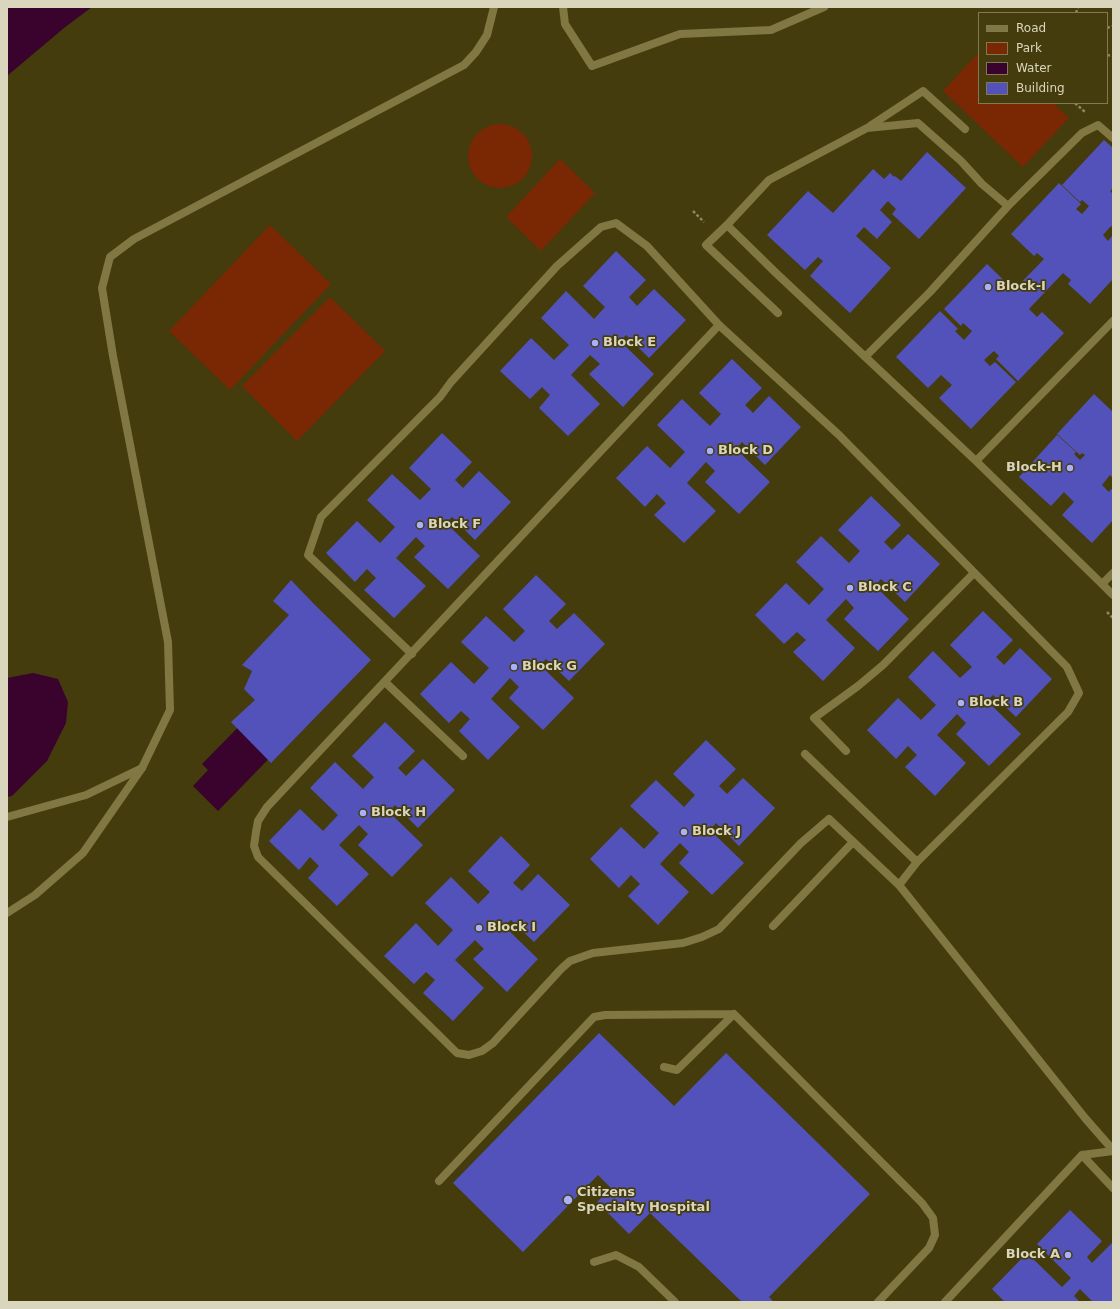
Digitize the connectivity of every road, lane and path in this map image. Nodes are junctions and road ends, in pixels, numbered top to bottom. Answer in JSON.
{"nodes":[{"id":1,"x":494,"y":7,"type":"edge"},
{"id":2,"x":562,"y":7,"type":"edge"},
{"id":3,"x":824,"y":7,"type":"edge"},
{"id":4,"x":867,"y":128,"type":"junction"},
{"id":5,"x":965,"y":129,"type":"dead end"},
{"id":6,"x":1113,"y":138,"type":"edge"},
{"id":7,"x":1008,"y":206,"type":"junction"},
{"id":8,"x":727,"y":224,"type":"junction"},
{"id":9,"x":778,"y":313,"type":"dead end"},
{"id":10,"x":1113,"y":321,"type":"edge"},
{"id":11,"x":719,"y":325,"type":"junction"},
{"id":12,"x":865,"y":357,"type":"junction"},
{"id":13,"x":976,"y":461,"type":"junction"},
{"id":14,"x":974,"y":573,"type":"junction"},
{"id":15,"x":1113,"y":573,"type":"edge"},
{"id":16,"x":1102,"y":584,"type":"junction"},
{"id":17,"x":1113,"y":595,"type":"edge"},
{"id":18,"x":412,"y":654,"type":"junction"},
{"id":19,"x":385,"y":682,"type":"junction"},
{"id":20,"x":846,"y":751,"type":"dead end"},
{"id":21,"x":805,"y":754,"type":"dead end"},
{"id":22,"x":463,"y":756,"type":"dead end"},
{"id":23,"x":142,"y":768,"type":"junction"},
{"id":24,"x":7,"y":817,"type":"edge"},
{"id":25,"x":854,"y":842,"type":"junction"},
{"id":26,"x":917,"y":862,"type":"junction"},
{"id":27,"x":899,"y":885,"type":"junction"},
{"id":28,"x":7,"y":913,"type":"edge"},
{"id":29,"x":772,"y":926,"type":"dead end"},
{"id":30,"x":734,"y":1014,"type":"junction"},
{"id":31,"x":664,"y":1068,"type":"dead end"},
{"id":32,"x":1113,"y":1151,"type":"edge"},
{"id":33,"x":1082,"y":1156,"type":"junction"},
{"id":34,"x":439,"y":1181,"type":"dead end"},
{"id":35,"x":1113,"y":1188,"type":"edge"},
{"id":36,"x":594,"y":1262,"type":"dead end"},
{"id":37,"x":675,"y":1302,"type":"edge"},
{"id":38,"x":878,"y":1302,"type":"edge"},
{"id":39,"x":945,"y":1302,"type":"edge"}],
"edges":[{"from":1,"to":23,"type":"street"},
{"from":2,"to":3,"type":"street"},
{"from":4,"to":5,"type":"street"},
{"from":4,"to":7,"type":"street"},
{"from":4,"to":8,"type":"street"},
{"from":6,"to":7,"type":"street"},
{"from":7,"to":12,"type":"street"},
{"from":8,"to":9,"type":"street"},
{"from":8,"to":12,"type":"street"},
{"from":10,"to":13,"type":"street"},
{"from":11,"to":14,"type":"street"},
{"from":11,"to":18,"type":"street"},
{"from":11,"to":18,"type":"street"},
{"from":12,"to":13,"type":"street"},
{"from":13,"to":16,"type":"street"},
{"from":14,"to":20,"type":"street"},
{"from":14,"to":26,"type":"street"},
{"from":15,"to":16,"type":"street"},
{"from":16,"to":17,"type":"street"},
{"from":18,"to":19,"type":"street"},
{"from":19,"to":22,"type":"street"},
{"from":19,"to":25,"type":"street"},
{"from":21,"to":26,"type":"street"},
{"from":23,"to":24,"type":"street"},
{"from":23,"to":28,"type":"street"},
{"from":25,"to":27,"type":"street"},
{"from":25,"to":29,"type":"street"},
{"from":26,"to":27,"type":"street"},
{"from":27,"to":32,"type":"street"},
{"from":30,"to":31,"type":"street"},
{"from":30,"to":34,"type":"street"},
{"from":30,"to":38,"type":"street"},
{"from":32,"to":33,"type":"street"},
{"from":33,"to":35,"type":"street"},
{"from":33,"to":39,"type":"street"},
{"from":36,"to":37,"type":"street"}]}
